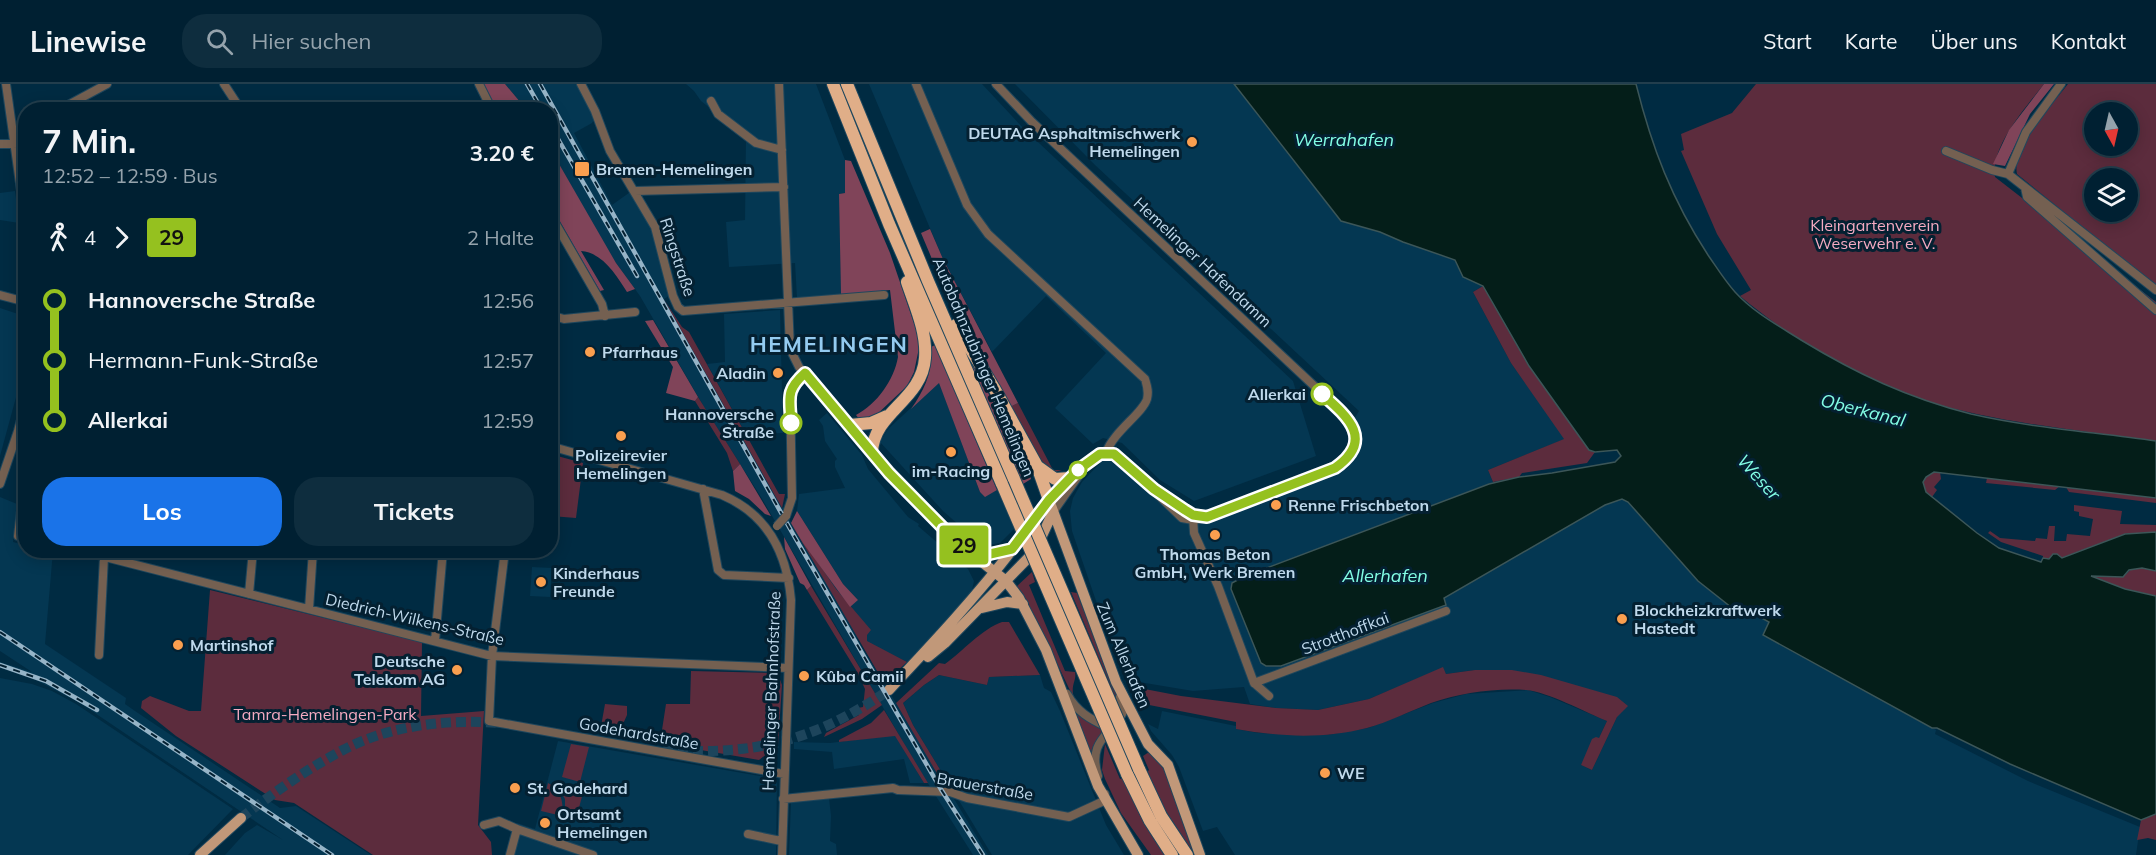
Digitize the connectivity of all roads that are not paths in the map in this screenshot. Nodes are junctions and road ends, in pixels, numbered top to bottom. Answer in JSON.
{"nodes":[{"id":1,"x":6,"y":84,"type":"edge"},
{"id":2,"x":106,"y":84,"type":"edge"},
{"id":3,"x":224,"y":84,"type":"edge"},
{"id":4,"x":479,"y":84,"type":"edge"},
{"id":5,"x":580,"y":84,"type":"edge"},
{"id":6,"x":779,"y":84,"type":"edge"},
{"id":7,"x":833,"y":84,"type":"edge"},
{"id":8,"x":847,"y":84,"type":"edge"},
{"id":9,"x":916,"y":84,"type":"edge"},
{"id":10,"x":996,"y":84,"type":"edge"},
{"id":11,"x":2061,"y":84,"type":"edge"},
{"id":12,"x":711,"y":101,"type":"dead end"},
{"id":13,"x":73,"y":102,"type":"edge"},
{"id":14,"x":235,"y":102,"type":"edge"},
{"id":15,"x":488,"y":102,"type":"edge"},
{"id":16,"x":18,"y":129,"type":"edge"},
{"id":17,"x":13,"y":131,"type":"junction"},
{"id":18,"x":15,"y":143,"type":"junction"},
{"id":19,"x":0,"y":144,"type":"edge"},
{"id":20,"x":782,"y":150,"type":"junction"},
{"id":21,"x":1946,"y":151,"type":"dead end"},
{"id":22,"x":18,"y":166,"type":"edge"},
{"id":23,"x":2008,"y":174,"type":"junction"},
{"id":24,"x":784,"y":187,"type":"junction"},
{"id":25,"x":2025,"y":187,"type":"junction"},
{"id":26,"x":635,"y":191,"type":"junction"},
{"id":27,"x":889,"y":224,"type":"junction"},
{"id":28,"x":558,"y":228,"type":"edge"},
{"id":29,"x":928,"y":281,"type":"junction"},
{"id":30,"x":2156,"y":290,"type":"edge"},
{"id":31,"x":0,"y":295,"type":"edge"},
{"id":32,"x":884,"y":295,"type":"dead end"},
{"id":33,"x":18,"y":300,"type":"edge"},
{"id":34,"x":787,"y":304,"type":"junction"},
{"id":35,"x":2156,"y":310,"type":"edge"},
{"id":36,"x":635,"y":312,"type":"dead end"},
{"id":37,"x":605,"y":316,"type":"junction"},
{"id":38,"x":558,"y":317,"type":"edge"},
{"id":39,"x":805,"y":373,"type":"junction"},
{"id":40,"x":891,"y":414,"type":"junction"},
{"id":41,"x":850,"y":425,"type":"junction"},
{"id":42,"x":18,"y":431,"type":"edge"},
{"id":43,"x":558,"y":448,"type":"edge"},
{"id":44,"x":872,"y":452,"type":"junction"},
{"id":45,"x":1106,"y":453,"type":"junction"},
{"id":46,"x":1085,"y":465,"type":"junction"},
{"id":47,"x":1037,"y":466,"type":"junction"},
{"id":48,"x":1070,"y":478,"type":"junction"},
{"id":49,"x":0,"y":484,"type":"edge"},
{"id":50,"x":703,"y":489,"type":"junction"},
{"id":51,"x":1051,"y":506,"type":"junction"},
{"id":52,"x":1193,"y":518,"type":"junction"},
{"id":53,"x":769,"y":532,"type":"junction"},
{"id":54,"x":958,"y":543,"type":"junction"},
{"id":55,"x":1012,"y":549,"type":"junction"},
{"id":56,"x":104,"y":558,"type":"edge"},
{"id":57,"x":108,"y":558,"type":"edge"},
{"id":58,"x":252,"y":558,"type":"edge"},
{"id":59,"x":312,"y":558,"type":"edge"},
{"id":60,"x":442,"y":558,"type":"edge"},
{"id":61,"x":504,"y":558,"type":"edge"},
{"id":62,"x":993,"y":572,"type":"junction"},
{"id":63,"x":789,"y":578,"type":"junction"},
{"id":64,"x":1006,"y":582,"type":"junction"},
{"id":65,"x":249,"y":594,"type":"junction"},
{"id":66,"x":1023,"y":604,"type":"junction"},
{"id":67,"x":309,"y":609,"type":"junction"},
{"id":68,"x":977,"y":611,"type":"junction"},
{"id":69,"x":1446,"y":611,"type":"dead end"},
{"id":70,"x":435,"y":641,"type":"junction"},
{"id":71,"x":99,"y":655,"type":"dead end"},
{"id":72,"x":492,"y":656,"type":"junction"},
{"id":73,"x":788,"y":668,"type":"junction"},
{"id":74,"x":1057,"y":676,"type":"junction"},
{"id":75,"x":1116,"y":682,"type":"junction"},
{"id":76,"x":1254,"y":683,"type":"junction"},
{"id":77,"x":1269,"y":696,"type":"dead end"},
{"id":78,"x":1110,"y":728,"type":"junction"},
{"id":79,"x":1133,"y":771,"type":"junction"},
{"id":80,"x":784,"y":774,"type":"junction"},
{"id":81,"x":783,"y":799,"type":"junction"},
{"id":82,"x":1106,"y":800,"type":"junction"},
{"id":83,"x":484,"y":825,"type":"dead end"},
{"id":84,"x":517,"y":829,"type":"junction"},
{"id":85,"x":748,"y":834,"type":"dead end"},
{"id":86,"x":1128,"y":838,"type":"junction"},
{"id":87,"x":781,"y":841,"type":"junction"},
{"id":88,"x":200,"y":855,"type":"edge"},
{"id":89,"x":211,"y":855,"type":"edge"},
{"id":90,"x":510,"y":855,"type":"edge"},
{"id":91,"x":593,"y":855,"type":"edge"},
{"id":92,"x":782,"y":855,"type":"edge"},
{"id":93,"x":1138,"y":855,"type":"edge"},
{"id":94,"x":1143,"y":855,"type":"edge"},
{"id":95,"x":1172,"y":855,"type":"edge"},
{"id":96,"x":1187,"y":855,"type":"edge"},
{"id":97,"x":1200,"y":855,"type":"edge"}],
"edges":[{"from":1,"to":17,"type":"street"},
{"from":2,"to":13,"type":"street"},
{"from":3,"to":14,"type":"street"},
{"from":4,"to":15,"type":"street"},
{"from":5,"to":26,"type":"street","name":"Ringstraße"},
{"from":6,"to":20,"type":"street"},
{"from":7,"to":27,"type":"highway","name":"Autobahnzubringer Hemelingen"},
{"from":8,"to":29,"type":"highway","name":"Autobahnzubringer Hemelingen"},
{"from":9,"to":45,"type":"street"},
{"from":10,"to":52,"type":"street","name":"Hemelinger Hafendamm"},
{"from":11,"to":23,"type":"street"},
{"from":12,"to":20,"type":"street"},
{"from":16,"to":17,"type":"street"},
{"from":17,"to":18,"type":"street"},
{"from":18,"to":19,"type":"street"},
{"from":18,"to":22,"type":"street"},
{"from":20,"to":24,"type":"street"},
{"from":21,"to":23,"type":"street"},
{"from":23,"to":25,"type":"street"},
{"from":24,"to":26,"type":"street"},
{"from":24,"to":34,"type":"street"},
{"from":25,"to":30,"type":"street"},
{"from":25,"to":35,"type":"street"},
{"from":26,"to":34,"type":"street","name":"Ringstraße"},
{"from":27,"to":40,"type":"highway"},
{"from":27,"to":79,"type":"highway","name":"Autobahnzubringer Hemelingen","bridge":true},
{"from":28,"to":37,"type":"street"},
{"from":29,"to":47,"type":"highway"},
{"from":29,"to":79,"type":"highway","name":"Autobahnzubringer Hemelingen","bridge":true},
{"from":31,"to":33,"type":"street"},
{"from":32,"to":34,"type":"street"},
{"from":34,"to":39,"type":"street"},
{"from":36,"to":37,"type":"street"},
{"from":37,"to":38,"type":"street"},
{"from":39,"to":41,"type":"street"},
{"from":39,"to":53,"type":"street","bridge":true},
{"from":40,"to":41,"type":"highway"},
{"from":40,"to":44,"type":"highway"},
{"from":41,"to":44,"type":"street"},
{"from":42,"to":49,"type":"street"},
{"from":43,"to":50,"type":"street","name":"Hemelinger Bahnhofstraße"},
{"from":44,"to":54,"type":"main road"},
{"from":45,"to":46,"type":"street"},
{"from":45,"to":52,"type":"street"},
{"from":46,"to":48,"type":"street"},
{"from":46,"to":51,"type":"street"},
{"from":47,"to":48,"type":"highway"},
{"from":47,"to":51,"type":"highway"},
{"from":48,"to":51,"type":"street"},
{"from":50,"to":53,"type":"street","name":"Hemelinger Bahnhofstraße"},
{"from":50,"to":63,"type":"street"},
{"from":51,"to":55,"type":"main road"},
{"from":51,"to":64,"type":"main road"},
{"from":51,"to":75,"type":"main road","name":"Zum Allerhafen"},
{"from":52,"to":76,"type":"street"},
{"from":53,"to":63,"type":"street","name":"Hemelinger Bahnhofstraße"},
{"from":54,"to":55,"type":"main road"},
{"from":54,"to":62,"type":"main road"},
{"from":55,"to":62,"type":"main road"},
{"from":56,"to":71,"type":"street"},
{"from":57,"to":65,"type":"street","name":"Diedrich-Wilkens-Straße"},
{"from":58,"to":65,"type":"street"},
{"from":59,"to":67,"type":"street"},
{"from":60,"to":70,"type":"street"},
{"from":61,"to":72,"type":"street"},
{"from":62,"to":64,"type":"main road"},
{"from":62,"to":68,"type":"main road"},
{"from":63,"to":73,"type":"street","name":"Hemelinger Bahnhofstraße"},
{"from":64,"to":66,"type":"main road"},
{"from":64,"to":68,"type":"main road"},
{"from":65,"to":67,"type":"street","name":"Diedrich-Wilkens-Straße"},
{"from":66,"to":68,"type":"main road"},
{"from":66,"to":74,"type":"main road"},
{"from":67,"to":70,"type":"street","name":"Diedrich-Wilkens-Straße"},
{"from":69,"to":76,"type":"street","name":"Strotthoffkai"},
{"from":70,"to":72,"type":"street","name":"Diedrich-Wilkens-Straße"},
{"from":72,"to":73,"type":"street","name":"Diedrich-Wilkens-Straße"},
{"from":72,"to":80,"type":"street","name":"Godehardstraße"},
{"from":73,"to":80,"type":"street","name":"Hemelinger Bahnhofstraße"},
{"from":74,"to":78,"type":"street"},
{"from":74,"to":82,"type":"main road"},
{"from":75,"to":78,"type":"street"},
{"from":75,"to":97,"type":"main road","name":"Zum Allerhafen"},
{"from":76,"to":77,"type":"street"},
{"from":78,"to":82,"type":"street"},
{"from":79,"to":95,"type":"highway","name":"Autobahnzubringer Hemelingen"},
{"from":79,"to":96,"type":"highway","name":"Autobahnzubringer Hemelingen"},
{"from":80,"to":81,"type":"street","name":"Hemelinger Bahnhofstraße"},
{"from":81,"to":82,"type":"street","name":"Brauerstraße"},
{"from":81,"to":87,"type":"street","name":"Hemelinger Bahnhofstraße"},
{"from":82,"to":86,"type":"main road"},
{"from":83,"to":84,"type":"street"},
{"from":84,"to":90,"type":"street"},
{"from":84,"to":91,"type":"street"},
{"from":85,"to":87,"type":"street"},
{"from":86,"to":93,"type":"main road"},
{"from":86,"to":94,"type":"street"},
{"from":87,"to":92,"type":"street","name":"Hemelinger Bahnhofstraße"},
{"from":88,"to":89,"type":"main road"}]}
